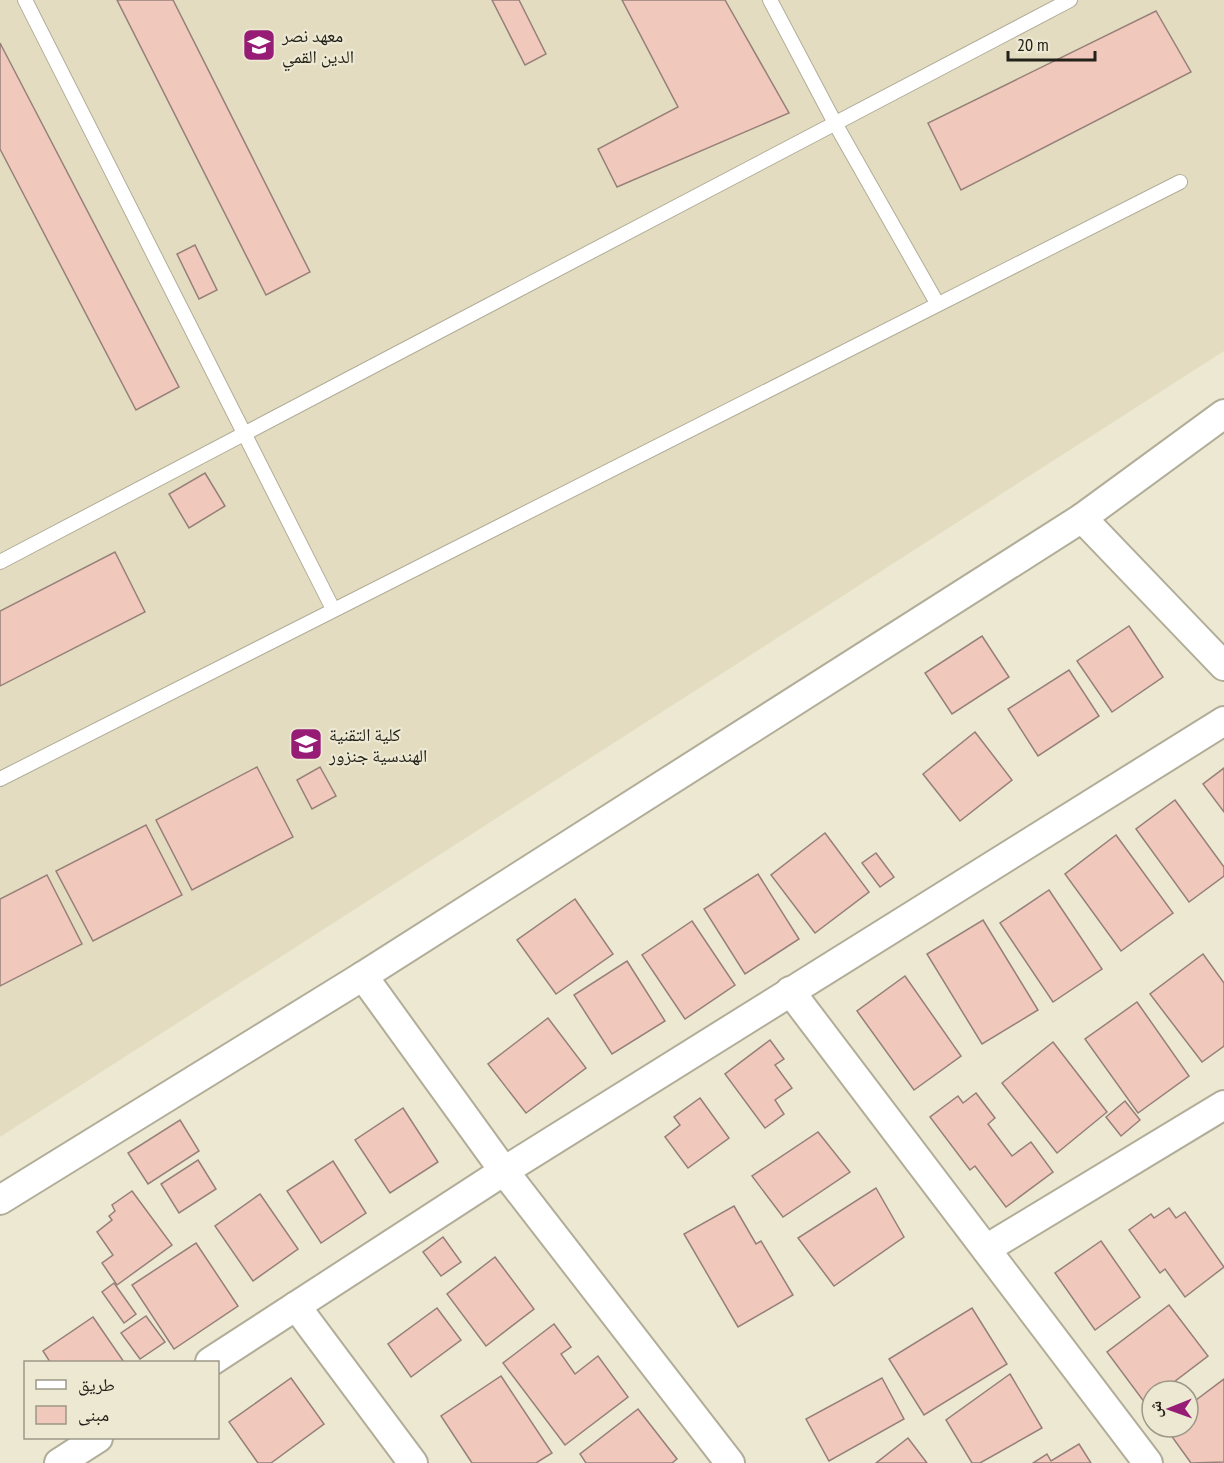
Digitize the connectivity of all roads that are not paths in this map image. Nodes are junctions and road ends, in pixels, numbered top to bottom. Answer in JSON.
{"nodes":[{"id":1,"x":25,"y":0,"type":"edge"},
{"id":2,"x":770,"y":0,"type":"edge"},
{"id":3,"x":1070,"y":0,"type":"edge"},
{"id":4,"x":836,"y":125,"type":"junction"},
{"id":5,"x":1180,"y":182,"type":"dead end"},
{"id":6,"x":937,"y":303,"type":"junction"},
{"id":7,"x":1224,"y":414,"type":"edge"},
{"id":8,"x":245,"y":434,"type":"junction"},
{"id":9,"x":1082,"y":518,"type":"junction"},
{"id":10,"x":0,"y":562,"type":"edge"},
{"id":11,"x":333,"y":609,"type":"junction"},
{"id":12,"x":1224,"y":666,"type":"edge"},
{"id":13,"x":1224,"y":722,"type":"edge"},
{"id":14,"x":0,"y":779,"type":"edge"},
{"id":15,"x":363,"y":976,"type":"junction"},
{"id":16,"x":790,"y":991,"type":"junction"},
{"id":17,"x":1224,"y":1105,"type":"edge"},
{"id":18,"x":504,"y":1171,"type":"junction"},
{"id":19,"x":0,"y":1200,"type":"edge"},
{"id":20,"x":986,"y":1249,"type":"junction"},
{"id":21,"x":296,"y":1306,"type":"junction"},
{"id":22,"x":212,"y":1361,"type":"edge"},
{"id":23,"x":95,"y":1439,"type":"edge"},
{"id":24,"x":59,"y":1463,"type":"edge"},
{"id":25,"x":413,"y":1463,"type":"edge"},
{"id":26,"x":730,"y":1463,"type":"edge"},
{"id":27,"x":1149,"y":1463,"type":"edge"}],
"edges":[{"from":1,"to":8,"type":"lane"},
{"from":2,"to":4,"type":"lane"},
{"from":3,"to":4,"type":"lane"},
{"from":4,"to":6,"type":"lane"},
{"from":4,"to":8,"type":"lane"},
{"from":5,"to":6,"type":"lane"},
{"from":6,"to":11,"type":"lane"},
{"from":7,"to":9,"type":"street"},
{"from":8,"to":10,"type":"lane"},
{"from":8,"to":11,"type":"lane"},
{"from":9,"to":12,"type":"street"},
{"from":9,"to":15,"type":"street"},
{"from":11,"to":14,"type":"lane"},
{"from":13,"to":16,"type":"street"},
{"from":15,"to":18,"type":"street"},
{"from":15,"to":19,"type":"street"},
{"from":16,"to":18,"type":"street"},
{"from":16,"to":20,"type":"street"},
{"from":17,"to":20,"type":"street"},
{"from":18,"to":21,"type":"street"},
{"from":18,"to":26,"type":"street"},
{"from":20,"to":27,"type":"street"},
{"from":21,"to":22,"type":"street"},
{"from":21,"to":25,"type":"street"},
{"from":23,"to":24,"type":"street"}]}
